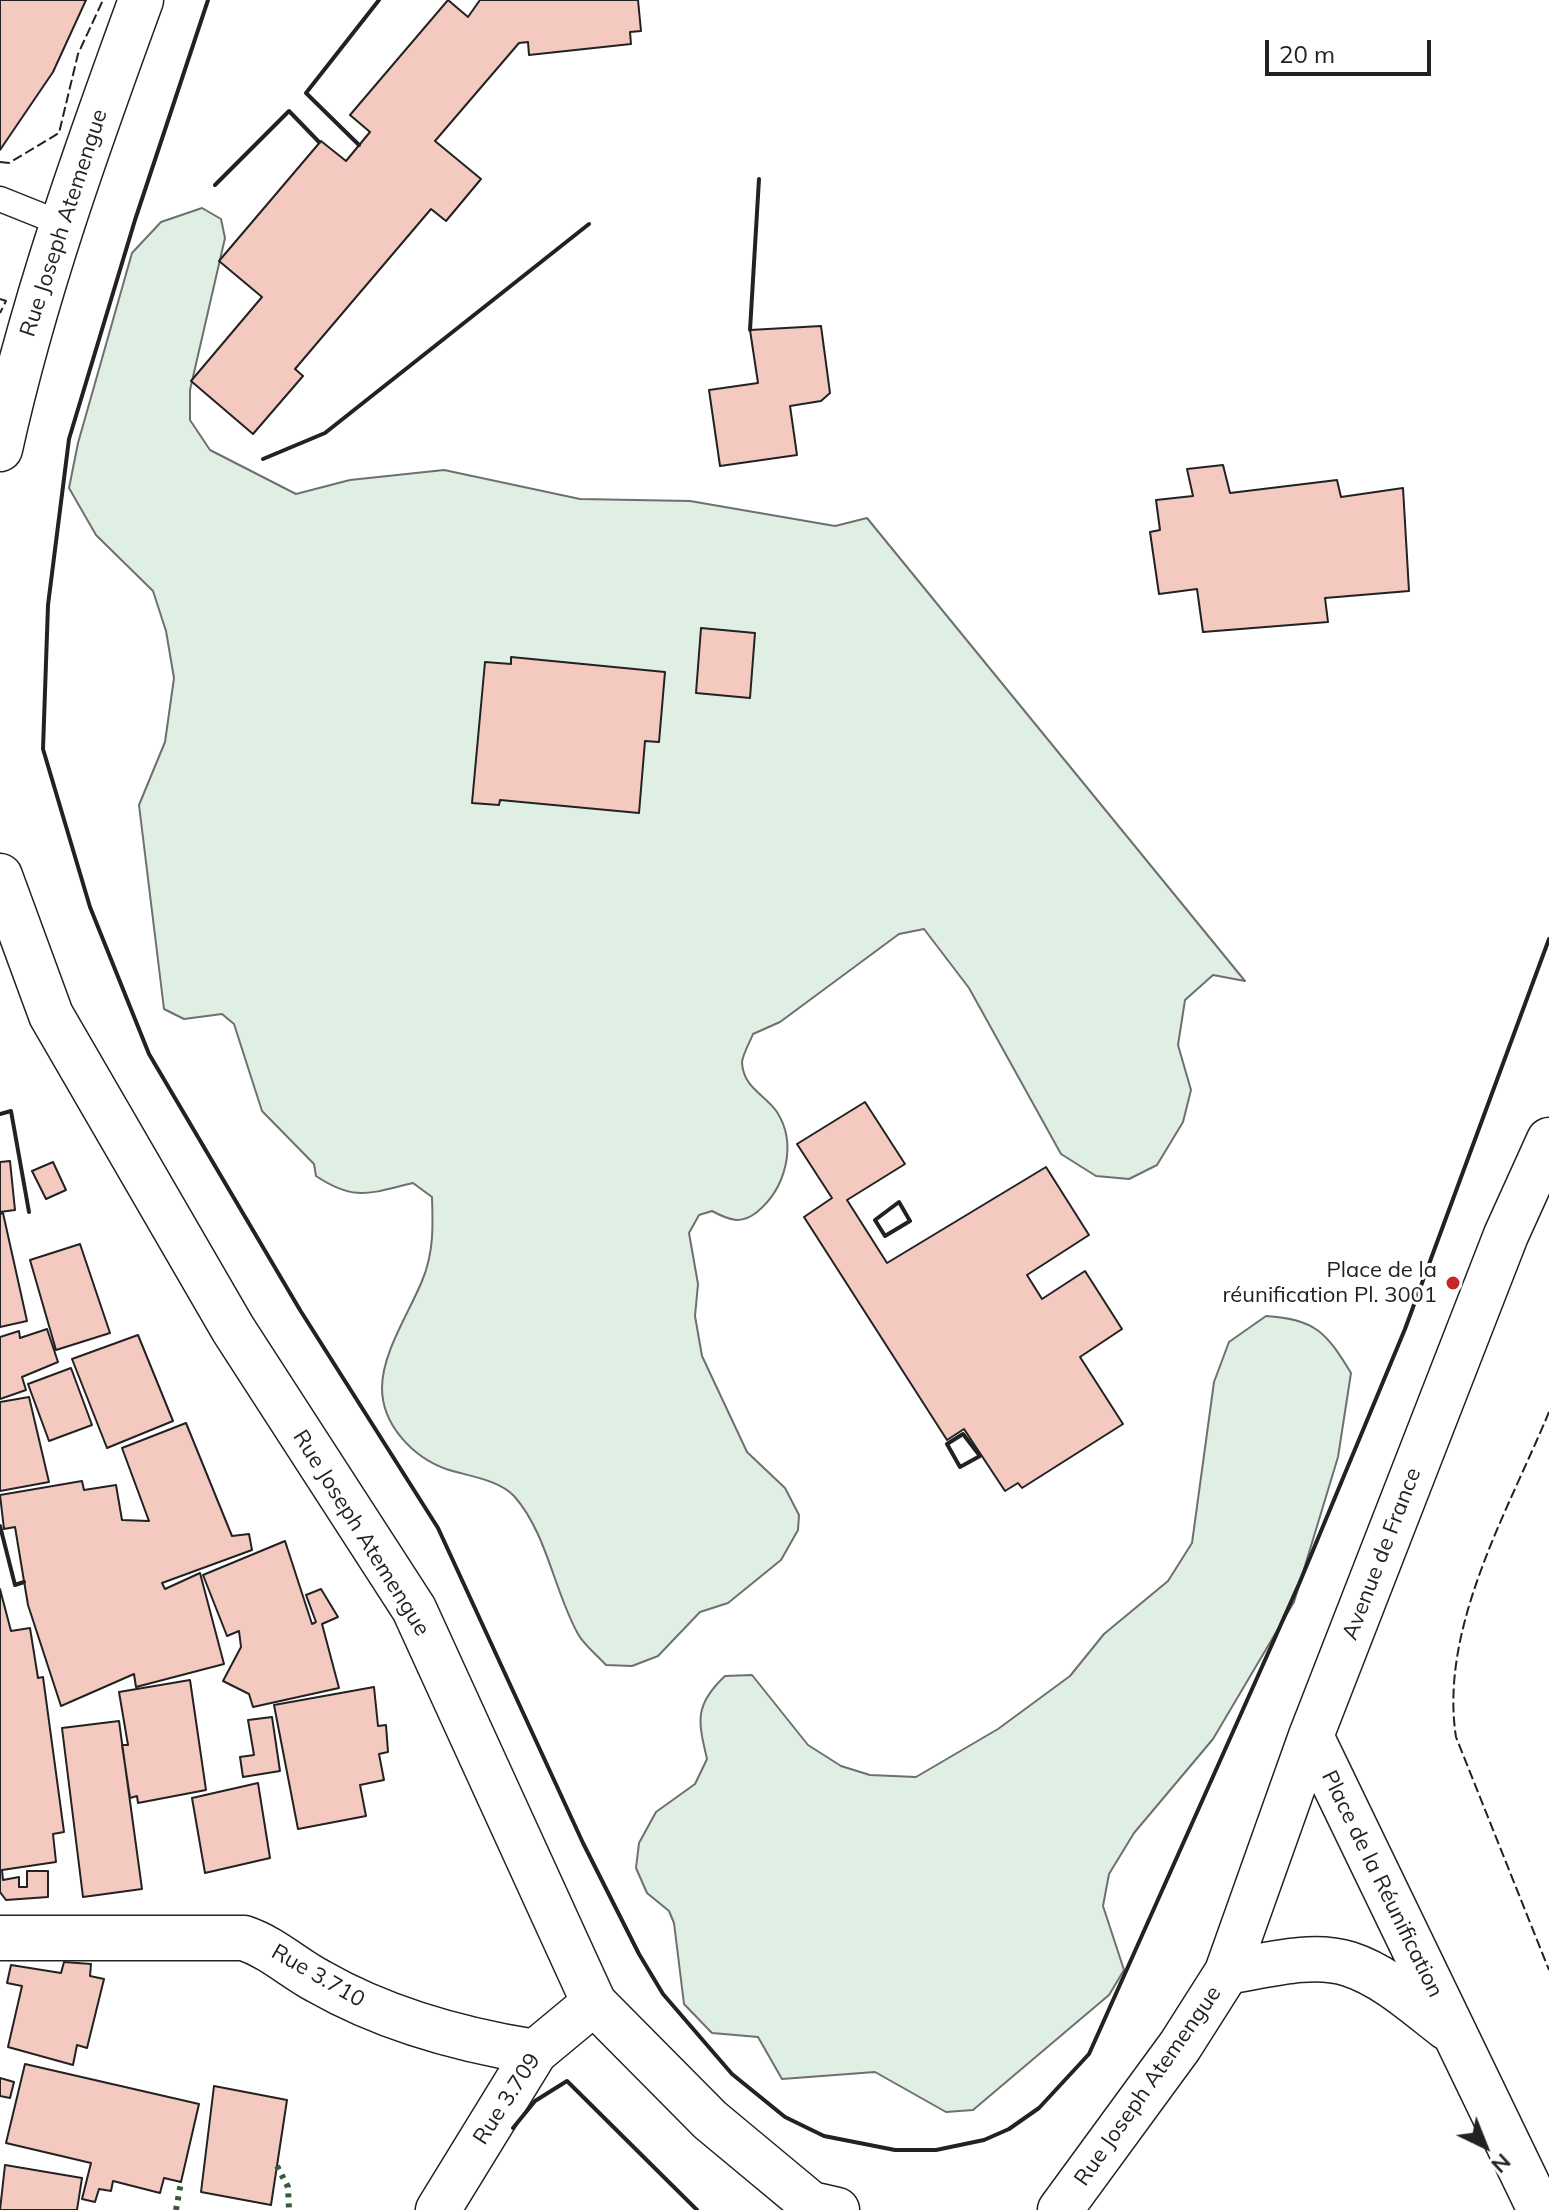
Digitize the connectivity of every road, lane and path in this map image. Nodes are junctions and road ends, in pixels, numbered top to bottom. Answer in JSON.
{"nodes":[{"id":1,"x":141,"y":0,"type":"edge"},
{"id":2,"x":0,"y":199,"type":"edge"},
{"id":3,"x":60,"y":223,"type":"junction"},
{"id":4,"x":0,"y":449,"type":"edge"},
{"id":5,"x":0,"y":876,"type":"edge"},
{"id":6,"x":1549,"y":1140,"type":"edge"},
{"id":7,"x":1549,"y":1226,"type":"edge"},
{"id":8,"x":1506,"y":1235,"type":"junction"},
{"id":9,"x":1311,"y":1736,"type":"junction"},
{"id":10,"x":0,"y":1938,"type":"edge"},
{"id":11,"x":1227,"y":1972,"type":"junction"},
{"id":12,"x":594,"y":2003,"type":"junction"},
{"id":13,"x":1453,"y":2032,"type":"junction"},
{"id":14,"x":535,"y":2052,"type":"junction"},
{"id":15,"x":438,"y":2210,"type":"edge"},
{"id":16,"x":837,"y":2210,"type":"edge"},
{"id":17,"x":1060,"y":2210,"type":"edge"},
{"id":18,"x":1540,"y":2210,"type":"edge"}],
"edges":[{"from":1,"to":3,"type":"street","name":"Rue Joseph Atemengue"},
{"from":2,"to":3,"type":"lane"},
{"from":3,"to":4,"type":"street","name":"Rue Joseph Atemengue"},
{"from":5,"to":12,"type":"street","name":"Rue Joseph Atemengue"},
{"from":6,"to":8,"type":"street","name":"Avenue de France"},
{"from":7,"to":8,"type":"street"},
{"from":8,"to":9,"type":"street","name":"Avenue de France"},
{"from":9,"to":11,"type":"street","name":"Avenue de France"},
{"from":9,"to":13,"type":"street","name":"Place de la Réunification"},
{"from":10,"to":14,"type":"street","name":"Rue 3.710"},
{"from":11,"to":13,"type":"street","name":"Rue Joseph Atemengue"},
{"from":11,"to":17,"type":"street","name":"Rue Joseph Atemengue"},
{"from":12,"to":14,"type":"street","name":"Rue 3.709"},
{"from":12,"to":16,"type":"street","name":"Rue Joseph Atemengue"},
{"from":13,"to":18,"type":"street","name":"Rue Joseph Atemengue"},
{"from":14,"to":15,"type":"street","name":"Rue 3.709"}]}
